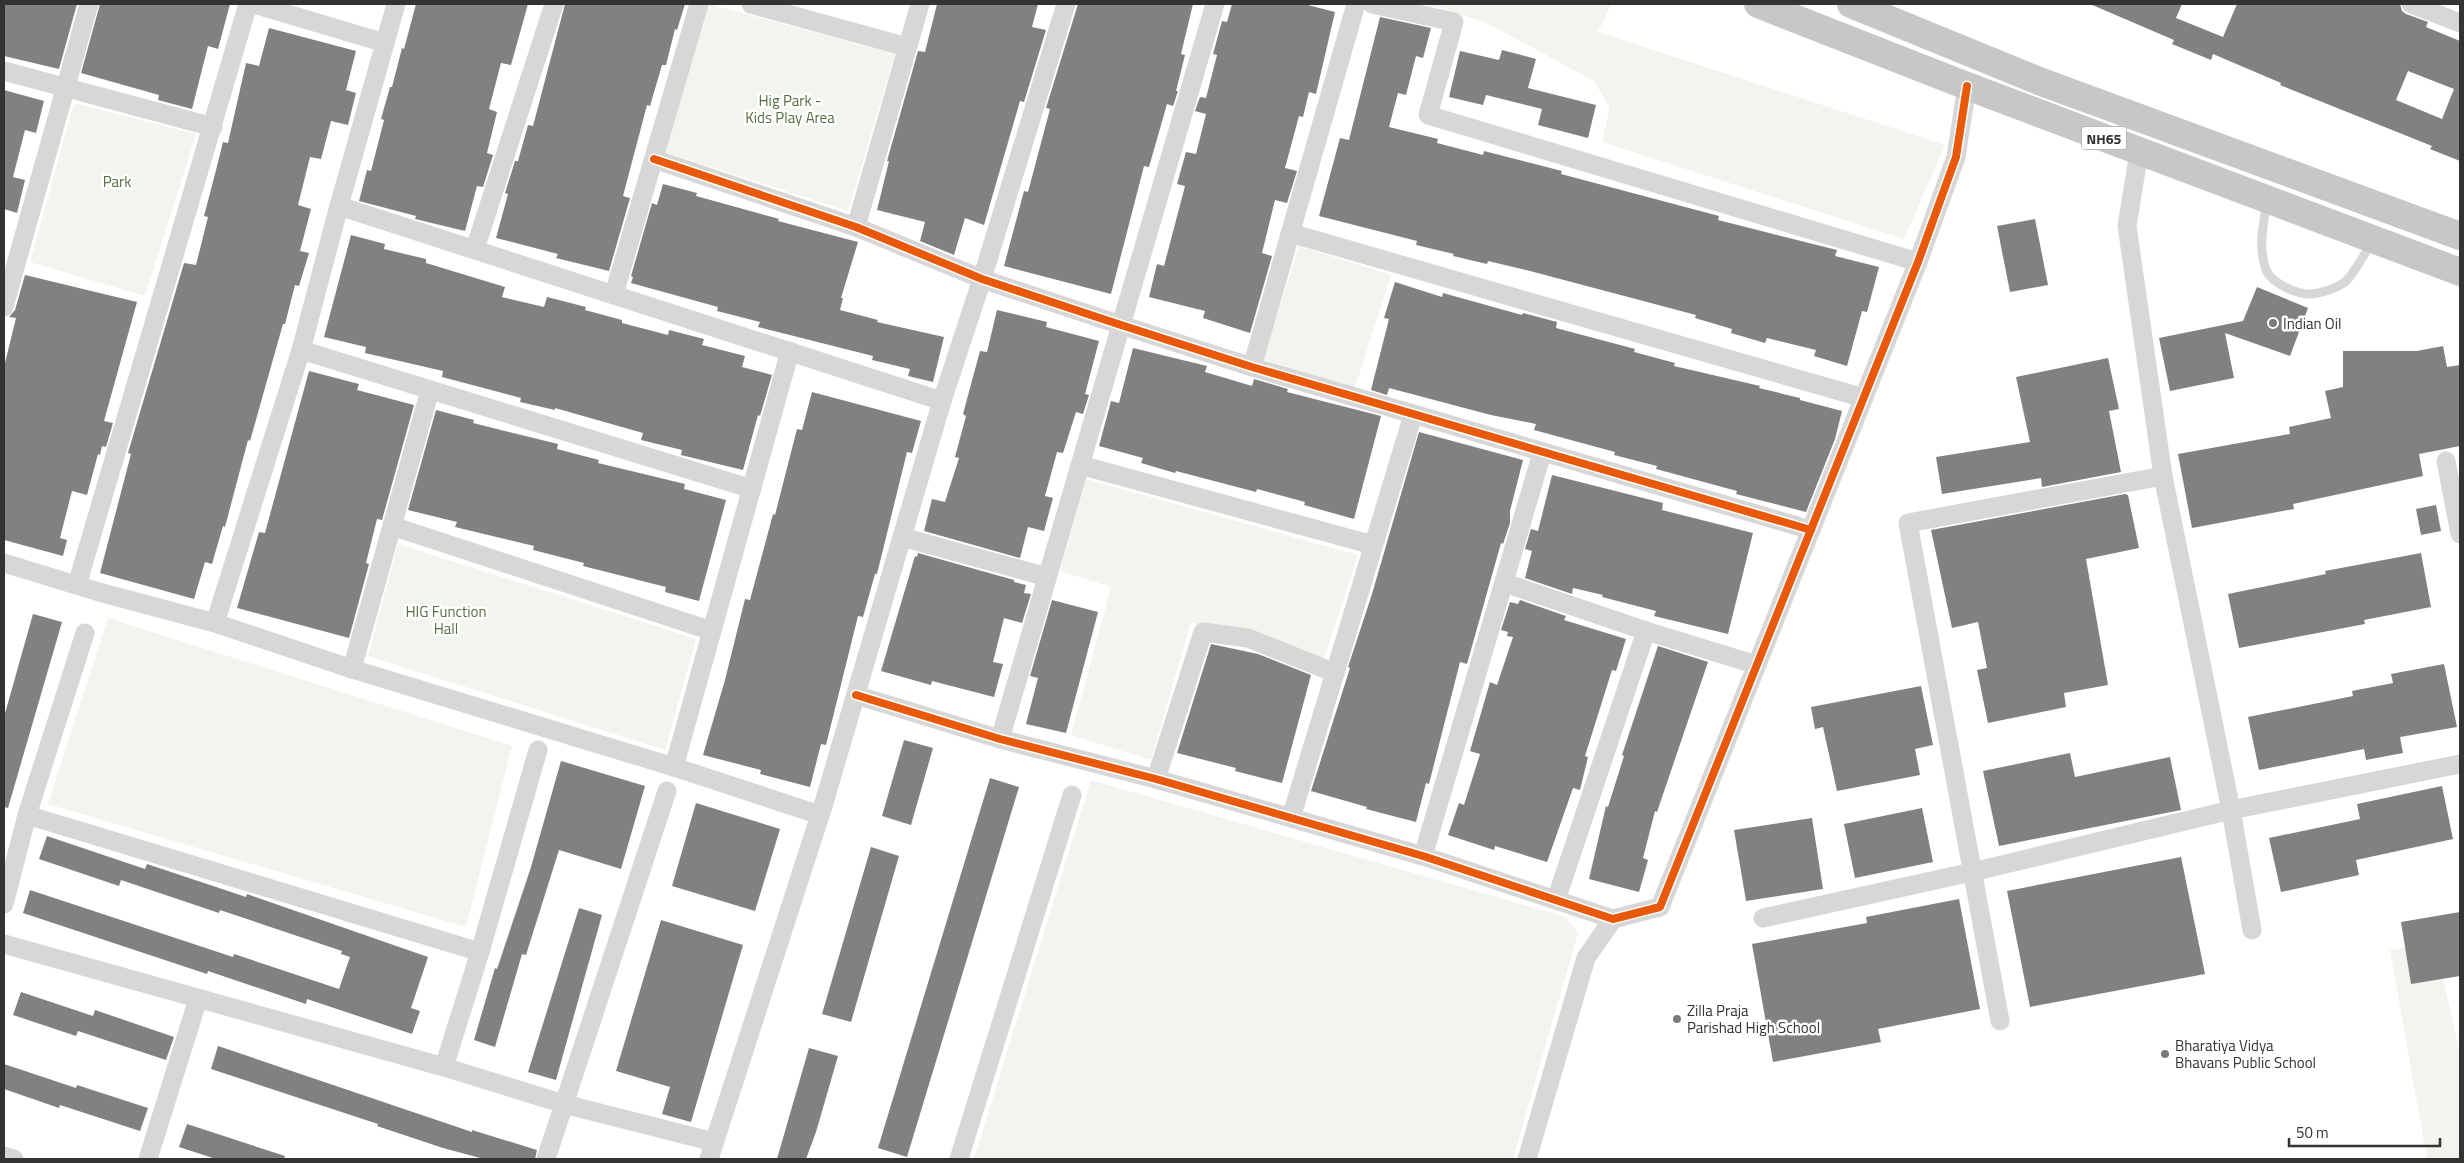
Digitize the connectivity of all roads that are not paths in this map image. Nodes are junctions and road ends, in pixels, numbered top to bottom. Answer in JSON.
{"nodes":[{"id":1,"x":89,"y":4,"type":"edge"},
{"id":2,"x":248,"y":4,"type":"edge"},
{"id":3,"x":254,"y":4,"type":"edge"},
{"id":4,"x":396,"y":4,"type":"edge"},
{"id":5,"x":554,"y":4,"type":"edge"},
{"id":6,"x":699,"y":4,"type":"edge"},
{"id":7,"x":752,"y":4,"type":"edge"},
{"id":8,"x":920,"y":4,"type":"edge"},
{"id":9,"x":1066,"y":4,"type":"edge"},
{"id":10,"x":1215,"y":4,"type":"edge"},
{"id":11,"x":1356,"y":4,"type":"edge"},
{"id":12,"x":1372,"y":4,"type":"edge"},
{"id":13,"x":1758,"y":4,"type":"edge"},
{"id":14,"x":2411,"y":4,"type":"edge"},
{"id":15,"x":1857,"y":5,"type":"edge"},
{"id":16,"x":2460,"y":23,"type":"edge"},
{"id":17,"x":385,"y":43,"type":"junction"},
{"id":18,"x":907,"y":47,"type":"junction"},
{"id":19,"x":4,"y":71,"type":"edge"},
{"id":20,"x":1966,"y":86,"type":"junction"},
{"id":21,"x":66,"y":88,"type":"junction"},
{"id":22,"x":213,"y":127,"type":"junction"},
{"id":23,"x":2139,"y":152,"type":"junction"},
{"id":24,"x":654,"y":159,"type":"junction"},
{"id":25,"x":2268,"y":200,"type":"junction"},
{"id":26,"x":339,"y":206,"type":"junction"},
{"id":27,"x":856,"y":226,"type":"junction"},
{"id":28,"x":1290,"y":233,"type":"junction"},
{"id":29,"x":2460,"y":236,"type":"edge"},
{"id":30,"x":2374,"y":239,"type":"junction"},
{"id":31,"x":475,"y":250,"type":"junction"},
{"id":32,"x":1918,"y":262,"type":"junction"},
{"id":33,"x":9,"y":267,"type":"edge"},
{"id":34,"x":2460,"y":272,"type":"edge"},
{"id":35,"x":982,"y":279,"type":"junction"},
{"id":36,"x":614,"y":294,"type":"junction"},
{"id":37,"x":4,"y":308,"type":"edge"},
{"id":38,"x":1121,"y":326,"type":"junction"},
{"id":39,"x":300,"y":350,"type":"junction"},
{"id":40,"x":790,"y":351,"type":"junction"},
{"id":41,"x":1252,"y":367,"type":"junction"},
{"id":42,"x":430,"y":390,"type":"junction"},
{"id":43,"x":1864,"y":398,"type":"junction"},
{"id":44,"x":942,"y":401,"type":"junction"},
{"id":45,"x":1413,"y":415,"type":"junction"},
{"id":46,"x":1542,"y":453,"type":"junction"},
{"id":47,"x":2446,"y":460,"type":"dead end"},
{"id":48,"x":1080,"y":465,"type":"junction"},
{"id":49,"x":2163,"y":476,"type":"junction"},
{"id":50,"x":752,"y":489,"type":"junction"},
{"id":51,"x":392,"y":526,"type":"junction"},
{"id":52,"x":1811,"y":530,"type":"junction"},
{"id":53,"x":2460,"y":534,"type":"edge"},
{"id":54,"x":902,"y":537,"type":"junction"},
{"id":55,"x":1373,"y":545,"type":"junction"},
{"id":56,"x":4,"y":563,"type":"edge"},
{"id":57,"x":1046,"y":577,"type":"junction"},
{"id":58,"x":1505,"y":583,"type":"junction"},
{"id":59,"x":77,"y":585,"type":"junction"},
{"id":60,"x":215,"y":623,"type":"junction"},
{"id":61,"x":712,"y":631,"type":"junction"},
{"id":62,"x":1646,"y":631,"type":"junction"},
{"id":63,"x":85,"y":633,"type":"dead end"},
{"id":64,"x":1757,"y":665,"type":"junction"},
{"id":65,"x":352,"y":669,"type":"junction"},
{"id":66,"x":1335,"y":673,"type":"junction"},
{"id":67,"x":856,"y":695,"type":"junction"},
{"id":68,"x":1000,"y":739,"type":"junction"},
{"id":69,"x":538,"y":750,"type":"dead end"},
{"id":70,"x":2460,"y":764,"type":"edge"},
{"id":71,"x":674,"y":767,"type":"junction"},
{"id":72,"x":1156,"y":779,"type":"junction"},
{"id":73,"x":667,"y":791,"type":"dead end"},
{"id":74,"x":1072,"y":795,"type":"dead end"},
{"id":75,"x":2231,"y":810,"type":"junction"},
{"id":76,"x":27,"y":815,"type":"junction"},
{"id":77,"x":820,"y":815,"type":"junction"},
{"id":78,"x":1291,"y":818,"type":"junction"},
{"id":79,"x":1423,"y":856,"type":"junction"},
{"id":80,"x":1972,"y":872,"type":"junction"},
{"id":81,"x":1556,"y":900,"type":"junction"},
{"id":82,"x":4,"y":904,"type":"edge"},
{"id":83,"x":1763,"y":918,"type":"dead end"},
{"id":84,"x":1613,"y":919,"type":"junction"},
{"id":85,"x":2252,"y":930,"type":"dead end"},
{"id":86,"x":4,"y":944,"type":"edge"},
{"id":87,"x":480,"y":952,"type":"junction"},
{"id":88,"x":198,"y":999,"type":"junction"},
{"id":89,"x":2000,"y":1021,"type":"dead end"},
{"id":90,"x":444,"y":1067,"type":"junction"},
{"id":91,"x":564,"y":1104,"type":"junction"},
{"id":92,"x":712,"y":1151,"type":"edge"},
{"id":93,"x":4,"y":1156,"type":"edge"},
{"id":94,"x":14,"y":1159,"type":"edge"},
{"id":95,"x":148,"y":1159,"type":"edge"},
{"id":96,"x":546,"y":1159,"type":"edge"},
{"id":97,"x":959,"y":1159,"type":"edge"},
{"id":98,"x":1527,"y":1159,"type":"edge"}],
"edges":[{"from":1,"to":21,"type":"street"},
{"from":2,"to":22,"type":"street"},
{"from":3,"to":17,"type":"street"},
{"from":4,"to":17,"type":"street"},
{"from":5,"to":31,"type":"street"},
{"from":6,"to":24,"type":"street"},
{"from":7,"to":18,"type":"street"},
{"from":8,"to":18,"type":"street"},
{"from":9,"to":35,"type":"street"},
{"from":10,"to":38,"type":"street"},
{"from":11,"to":28,"type":"street"},
{"from":12,"to":32,"type":"street"},
{"from":13,"to":20,"type":"highway","number":"NH65"},
{"from":14,"to":16,"type":"street"},
{"from":15,"to":29,"type":"highway","number":"NH65"},
{"from":17,"to":26,"type":"street"},
{"from":18,"to":27,"type":"street"},
{"from":19,"to":21,"type":"street"},
{"from":20,"to":23,"type":"highway","number":"NH65"},
{"from":20,"to":32,"type":"street"},
{"from":21,"to":22,"type":"street"},
{"from":21,"to":33,"type":"street"},
{"from":22,"to":59,"type":"street"},
{"from":23,"to":25,"type":"highway","number":"NH65"},
{"from":23,"to":49,"type":"street"},
{"from":24,"to":27,"type":"street"},
{"from":24,"to":36,"type":"street"},
{"from":25,"to":30,"type":"highway","number":"NH65"},
{"from":25,"to":30,"type":"lane"},
{"from":26,"to":31,"type":"street"},
{"from":26,"to":39,"type":"street"},
{"from":27,"to":35,"type":"street"},
{"from":28,"to":41,"type":"street"},
{"from":28,"to":43,"type":"street"},
{"from":30,"to":34,"type":"highway","number":"NH65"},
{"from":31,"to":36,"type":"street"},
{"from":32,"to":43,"type":"street"},
{"from":33,"to":37,"type":"street"},
{"from":35,"to":38,"type":"street"},
{"from":35,"to":44,"type":"street"},
{"from":36,"to":40,"type":"street"},
{"from":38,"to":41,"type":"street"},
{"from":38,"to":48,"type":"street"},
{"from":39,"to":42,"type":"street"},
{"from":39,"to":60,"type":"street"},
{"from":40,"to":44,"type":"street"},
{"from":40,"to":50,"type":"street"},
{"from":41,"to":45,"type":"street"},
{"from":42,"to":50,"type":"street"},
{"from":42,"to":51,"type":"street"},
{"from":43,"to":52,"type":"street"},
{"from":44,"to":54,"type":"street"},
{"from":45,"to":46,"type":"street"},
{"from":45,"to":55,"type":"street"},
{"from":46,"to":52,"type":"street"},
{"from":46,"to":58,"type":"street"},
{"from":47,"to":53,"type":"street"},
{"from":48,"to":55,"type":"street"},
{"from":48,"to":57,"type":"street"},
{"from":49,"to":75,"type":"street"},
{"from":49,"to":80,"type":"street"},
{"from":50,"to":61,"type":"street"},
{"from":51,"to":61,"type":"street"},
{"from":51,"to":65,"type":"street"},
{"from":52,"to":64,"type":"street"},
{"from":54,"to":57,"type":"street"},
{"from":54,"to":67,"type":"street"},
{"from":55,"to":66,"type":"street"},
{"from":56,"to":59,"type":"street"},
{"from":57,"to":68,"type":"street"},
{"from":58,"to":62,"type":"street"},
{"from":58,"to":79,"type":"street"},
{"from":59,"to":60,"type":"street"},
{"from":60,"to":65,"type":"street"},
{"from":61,"to":71,"type":"street"},
{"from":62,"to":64,"type":"street"},
{"from":62,"to":81,"type":"street"},
{"from":63,"to":76,"type":"street"},
{"from":64,"to":84,"type":"street"},
{"from":65,"to":71,"type":"street"},
{"from":66,"to":72,"type":"street"},
{"from":66,"to":78,"type":"street"},
{"from":67,"to":68,"type":"street"},
{"from":67,"to":77,"type":"street"},
{"from":68,"to":72,"type":"street"},
{"from":69,"to":87,"type":"street"},
{"from":70,"to":75,"type":"street"},
{"from":71,"to":77,"type":"street"},
{"from":72,"to":78,"type":"street"},
{"from":73,"to":91,"type":"street"},
{"from":74,"to":97,"type":"street"},
{"from":75,"to":80,"type":"street"},
{"from":75,"to":85,"type":"street"},
{"from":76,"to":82,"type":"street"},
{"from":76,"to":87,"type":"street"},
{"from":77,"to":92,"type":"street"},
{"from":78,"to":79,"type":"street"},
{"from":79,"to":81,"type":"street"},
{"from":80,"to":83,"type":"street"},
{"from":80,"to":89,"type":"street"},
{"from":81,"to":84,"type":"street"},
{"from":84,"to":98,"type":"street"},
{"from":86,"to":88,"type":"street"},
{"from":87,"to":90,"type":"street"},
{"from":88,"to":90,"type":"street"},
{"from":88,"to":95,"type":"street"},
{"from":90,"to":91,"type":"street"},
{"from":91,"to":92,"type":"street"},
{"from":91,"to":96,"type":"street"},
{"from":93,"to":94,"type":"street"}]}
